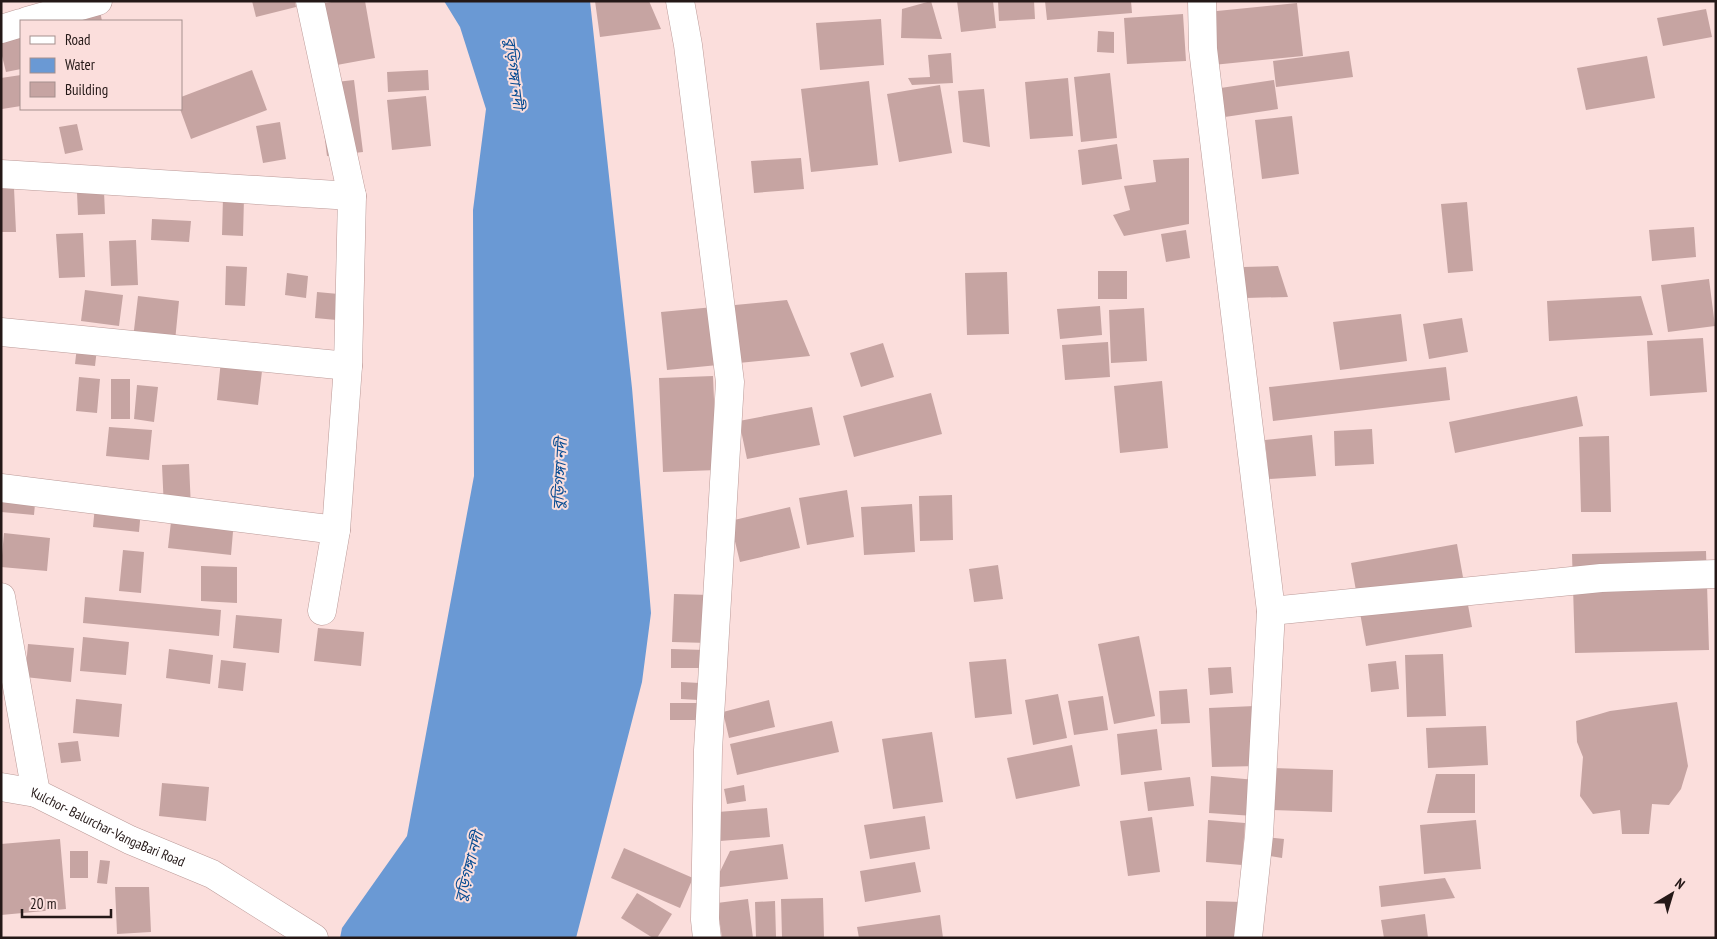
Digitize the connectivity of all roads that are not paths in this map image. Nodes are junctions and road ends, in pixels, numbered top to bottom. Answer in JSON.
{"nodes":[{"id":1,"x":98,"y":1,"type":"edge"},
{"id":2,"x":310,"y":1,"type":"edge"},
{"id":3,"x":680,"y":1,"type":"edge"},
{"id":4,"x":1202,"y":1,"type":"edge"},
{"id":5,"x":31,"y":20,"type":"edge"},
{"id":6,"x":20,"y":23,"type":"edge"},
{"id":7,"x":1,"y":29,"type":"edge"},
{"id":8,"x":1,"y":174,"type":"edge"},
{"id":9,"x":352,"y":196,"type":"junction"},
{"id":10,"x":1,"y":332,"type":"edge"},
{"id":11,"x":348,"y":366,"type":"junction"},
{"id":12,"x":1,"y":488,"type":"edge"},
{"id":13,"x":336,"y":530,"type":"junction"},
{"id":14,"x":1716,"y":574,"type":"edge"},
{"id":15,"x":1,"y":597,"type":"edge"},
{"id":16,"x":322,"y":611,"type":"dead end"},
{"id":17,"x":1271,"y":611,"type":"junction"},
{"id":18,"x":1,"y":787,"type":"edge"},
{"id":19,"x":36,"y":793,"type":"junction"},
{"id":20,"x":314,"y":938,"type":"edge"},
{"id":21,"x":707,"y":938,"type":"edge"},
{"id":22,"x":1248,"y":938,"type":"edge"}],
"edges":[{"from":1,"to":5,"type":"street"},
{"from":2,"to":9,"type":"street"},
{"from":3,"to":21,"type":"street"},
{"from":4,"to":17,"type":"street"},
{"from":6,"to":7,"type":"street"},
{"from":8,"to":9,"type":"street"},
{"from":9,"to":11,"type":"street"},
{"from":10,"to":11,"type":"street"},
{"from":11,"to":13,"type":"street"},
{"from":12,"to":13,"type":"street"},
{"from":13,"to":16,"type":"street"},
{"from":14,"to":17,"type":"street"},
{"from":15,"to":19,"type":"street"},
{"from":17,"to":22,"type":"street"},
{"from":18,"to":19,"type":"street","name":"Kulchor- Balurchar-VangaBari Road"},
{"from":19,"to":20,"type":"street","name":"Kulchor- Balurchar-VangaBari Road"}]}
